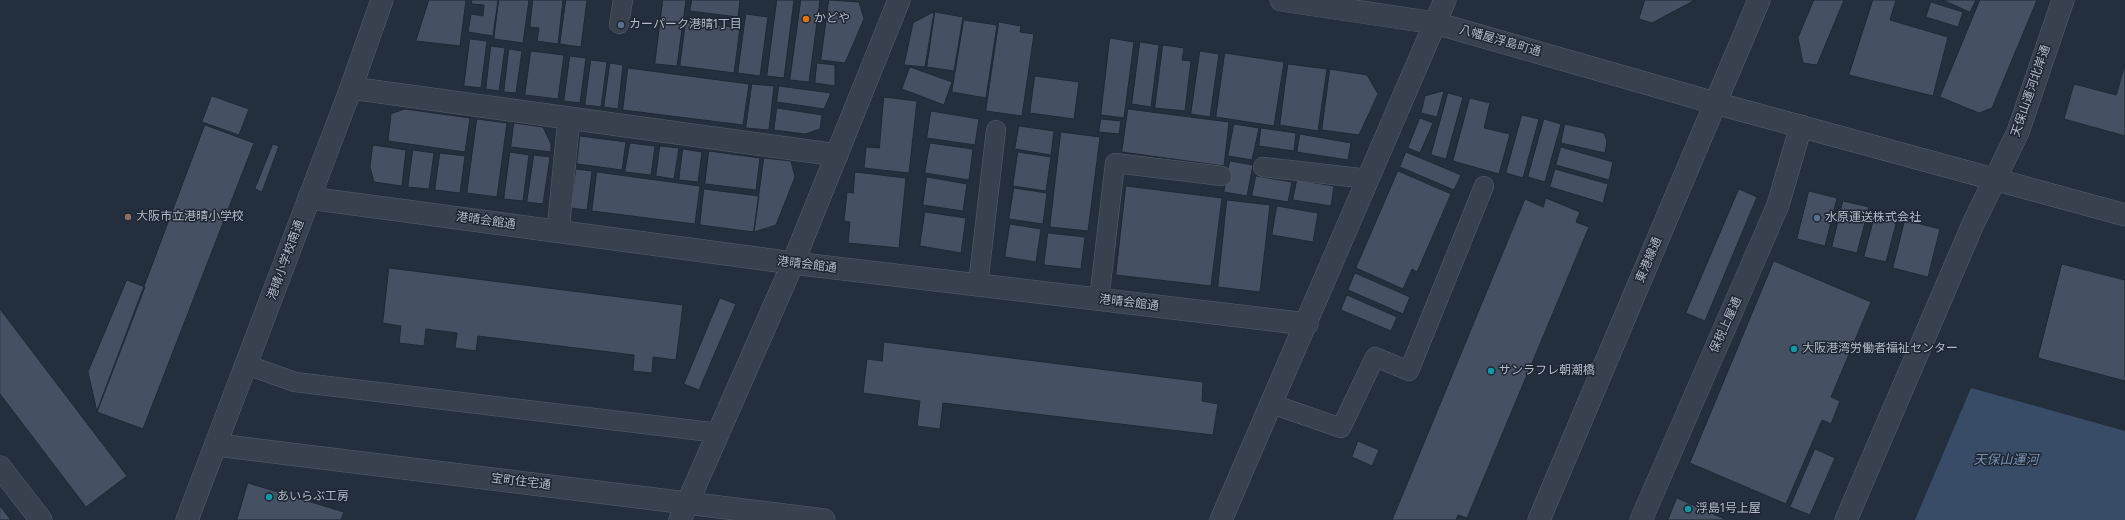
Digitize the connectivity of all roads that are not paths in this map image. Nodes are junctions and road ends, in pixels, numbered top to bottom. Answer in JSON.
{"nodes":[{"id":1,"x":382,"y":0,"type":"edge"},
{"id":2,"x":623,"y":0,"type":"edge"},
{"id":3,"x":899,"y":0,"type":"edge"},
{"id":4,"x":1281,"y":0,"type":"edge"},
{"id":5,"x":1445,"y":0,"type":"edge"},
{"id":6,"x":1759,"y":0,"type":"edge"},
{"id":7,"x":2063,"y":0,"type":"edge"},
{"id":8,"x":1435,"y":23,"type":"junction"},
{"id":9,"x":619,"y":24,"type":"dead end"},
{"id":10,"x":351,"y":88,"type":"junction"},
{"id":11,"x":1715,"y":103,"type":"junction"},
{"id":12,"x":569,"y":118,"type":"junction"},
{"id":13,"x":1801,"y":126,"type":"junction"},
{"id":14,"x":996,"y":130,"type":"dead end"},
{"id":15,"x":836,"y":155,"type":"junction"},
{"id":16,"x":1263,"y":167,"type":"dead end"},
{"id":17,"x":1222,"y":176,"type":"dead end"},
{"id":18,"x":1369,"y":179,"type":"junction"},
{"id":19,"x":1996,"y":180,"type":"junction"},
{"id":20,"x":1484,"y":186,"type":"dead end"},
{"id":21,"x":309,"y":198,"type":"junction"},
{"id":22,"x":2125,"y":215,"type":"edge"},
{"id":23,"x":558,"y":231,"type":"junction"},
{"id":24,"x":793,"y":263,"type":"junction"},
{"id":25,"x":978,"y":285,"type":"junction"},
{"id":26,"x":1099,"y":300,"type":"junction"},
{"id":27,"x":1307,"y":324,"type":"junction"},
{"id":28,"x":247,"y":365,"type":"junction"},
{"id":29,"x":1272,"y":404,"type":"junction"},
{"id":30,"x":719,"y":433,"type":"junction"},
{"id":31,"x":217,"y":445,"type":"junction"},
{"id":32,"x":0,"y":467,"type":"edge"},
{"id":33,"x":684,"y":511,"type":"edge"},
{"id":34,"x":41,"y":520,"type":"edge"},
{"id":35,"x":187,"y":520,"type":"edge"},
{"id":36,"x":824,"y":520,"type":"edge"},
{"id":37,"x":1221,"y":520,"type":"edge"},
{"id":38,"x":1538,"y":520,"type":"edge"},
{"id":39,"x":1641,"y":520,"type":"edge"},
{"id":40,"x":1846,"y":520,"type":"edge"}],
"edges":[{"from":1,"to":10,"type":"street","name":"港晴小学校南通"},
{"from":2,"to":9,"type":"lane"},
{"from":3,"to":15,"type":"street"},
{"from":4,"to":8,"type":"street","name":"八幡屋浮島町通"},
{"from":5,"to":8,"type":"street"},
{"from":6,"to":11,"type":"street","name":"東港線通"},
{"from":7,"to":19,"type":"street","name":"天保山運河北岸通"},
{"from":8,"to":11,"type":"street","name":"八幡屋浮島町通"},
{"from":8,"to":18,"type":"street"},
{"from":10,"to":12,"type":"street"},
{"from":10,"to":21,"type":"street","name":"港晴小学校南通"},
{"from":11,"to":13,"type":"street","name":"八幡屋浮島町通"},
{"from":11,"to":38,"type":"street","name":"東港線通"},
{"from":12,"to":15,"type":"street"},
{"from":12,"to":23,"type":"street"},
{"from":13,"to":19,"type":"street","name":"八幡屋浮島町通"},
{"from":13,"to":39,"type":"street","name":"保税上屋通"},
{"from":14,"to":25,"type":"lane"},
{"from":15,"to":24,"type":"street"},
{"from":16,"to":18,"type":"lane"},
{"from":17,"to":26,"type":"lane"},
{"from":18,"to":27,"type":"street"},
{"from":19,"to":22,"type":"street","name":"八幡屋浮島町通"},
{"from":19,"to":40,"type":"street","name":"天保山運河北岸通"},
{"from":20,"to":29,"type":"lane"},
{"from":21,"to":23,"type":"street","name":"港晴会館通"},
{"from":21,"to":28,"type":"street","name":"港晴小学校南通"},
{"from":23,"to":24,"type":"street","name":"港晴会館通"},
{"from":24,"to":25,"type":"street","name":"港晴会館通"},
{"from":24,"to":30,"type":"street"},
{"from":25,"to":26,"type":"street","name":"港晴会館通"},
{"from":26,"to":27,"type":"street","name":"港晴会館通"},
{"from":27,"to":29,"type":"street"},
{"from":28,"to":30,"type":"lane"},
{"from":28,"to":31,"type":"street","name":"港晴小学校南通"},
{"from":29,"to":37,"type":"street"},
{"from":30,"to":33,"type":"street"},
{"from":31,"to":33,"type":"street","name":"宝町住宅通"},
{"from":31,"to":35,"type":"street","name":"港晴小学校南通"},
{"from":32,"to":34,"type":"street"},
{"from":33,"to":36,"type":"street","name":"宝町住宅通"}]}
